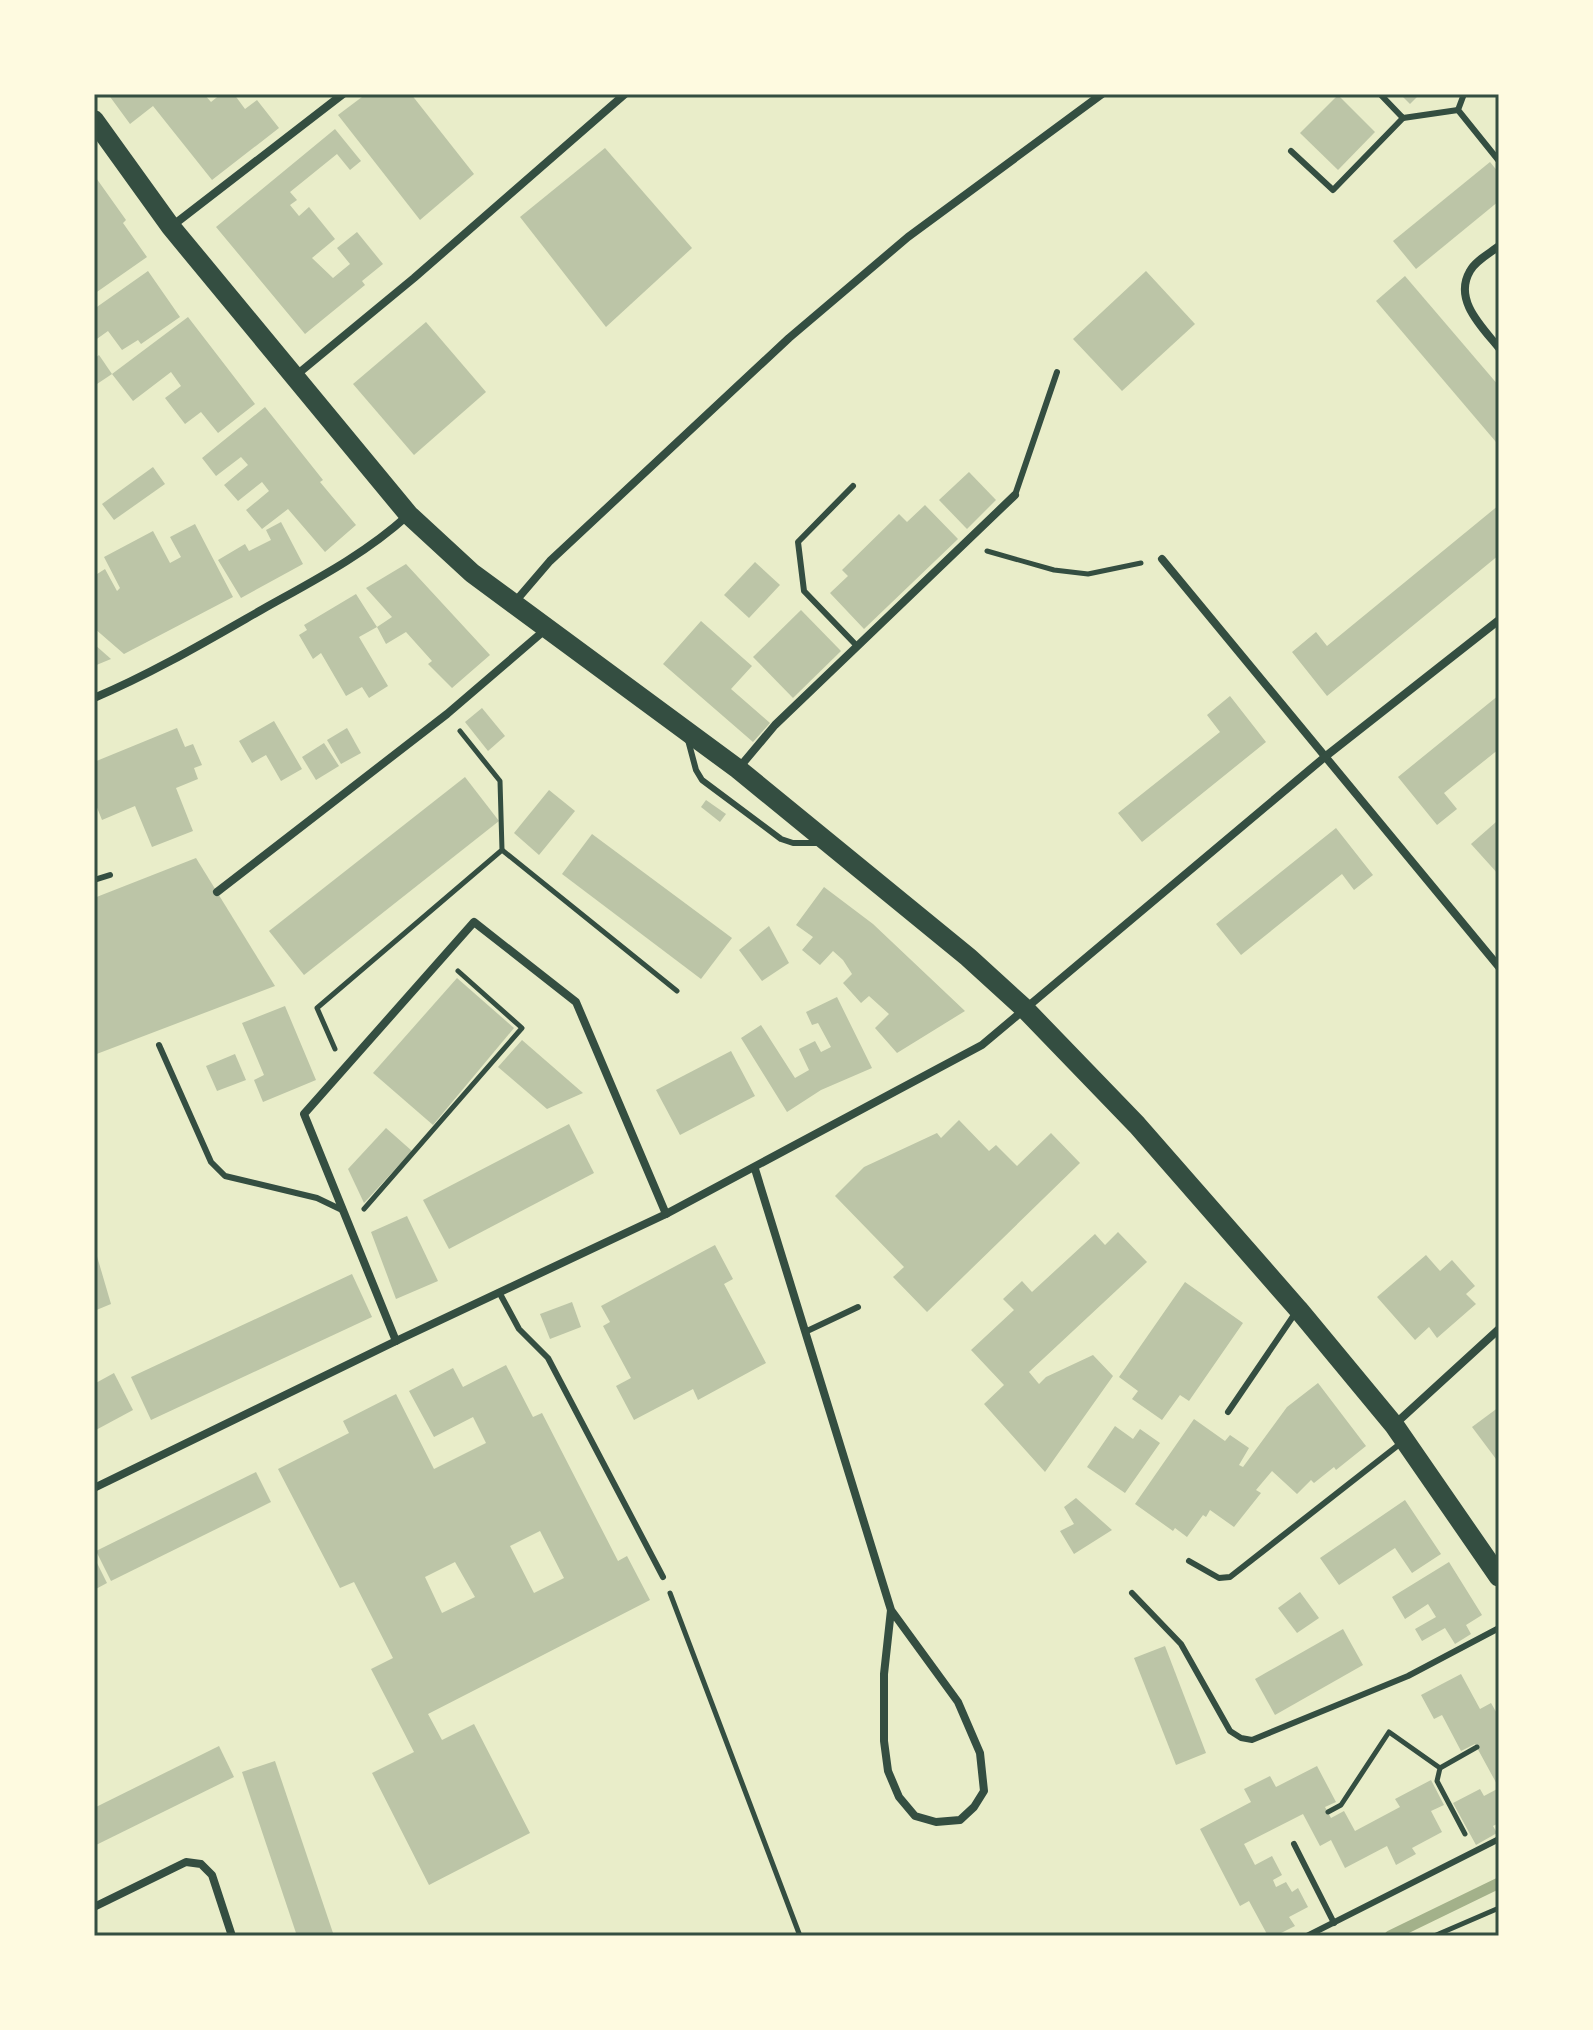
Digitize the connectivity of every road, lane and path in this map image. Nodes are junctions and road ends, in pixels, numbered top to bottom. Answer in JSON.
{"nodes":[{"id":1,"x":343,"y":94,"type":"edge"},
{"id":2,"x":625,"y":94,"type":"edge"},
{"id":3,"x":1102,"y":94,"type":"edge"},
{"id":4,"x":1380,"y":94,"type":"edge"},
{"id":5,"x":1464,"y":94,"type":"edge"},
{"id":6,"x":1458,"y":110,"type":"junction"},
{"id":7,"x":1403,"y":118,"type":"junction"},
{"id":8,"x":94,"y":120,"type":"edge"},
{"id":9,"x":1291,"y":151,"type":"dead end"},
{"id":10,"x":1499,"y":161,"type":"edge"},
{"id":11,"x":171,"y":227,"type":"junction"},
{"id":12,"x":1499,"y":246,"type":"edge"},
{"id":13,"x":1499,"y":348,"type":"edge"},
{"id":14,"x":1057,"y":372,"type":"dead end"},
{"id":15,"x":293,"y":378,"type":"junction"},
{"id":16,"x":853,"y":486,"type":"dead end"},
{"id":17,"x":1015,"y":495,"type":"joint"},
{"id":18,"x":409,"y":515,"type":"junction"},
{"id":19,"x":963,"y":545,"type":"junction"},
{"id":20,"x":1162,"y":559,"type":"joint"},
{"id":21,"x":513,"y":605,"type":"junction"},
{"id":22,"x":1499,"y":620,"type":"edge"},
{"id":23,"x":546,"y":629,"type":"junction"},
{"id":24,"x":857,"y":646,"type":"junction"},
{"id":25,"x":94,"y":698,"type":"edge"},
{"id":26,"x":447,"y":714,"type":"junction"},
{"id":27,"x":686,"y":732,"type":"junction"},
{"id":28,"x":1326,"y":756,"type":"junction"},
{"id":29,"x":738,"y":769,"type":"junction"},
{"id":30,"x":831,"y":843,"type":"junction"},
{"id":31,"x":502,"y":850,"type":"junction"},
{"id":32,"x":110,"y":875,"type":"dead end"},
{"id":33,"x":94,"y":880,"type":"edge"},
{"id":34,"x":217,"y":892,"type":"dead end"},
{"id":35,"x":443,"y":957,"type":"junction"},
{"id":36,"x":1499,"y":967,"type":"edge"},
{"id":37,"x":677,"y":991,"type":"dead end"},
{"id":38,"x":1024,"y":1008,"type":"junction"},
{"id":39,"x":159,"y":1045,"type":"dead end"},
{"id":40,"x":343,"y":1070,"type":"junction"},
{"id":41,"x":755,"y":1169,"type":"junction"},
{"id":42,"x":345,"y":1212,"type":"junction"},
{"id":43,"x":666,"y":1214,"type":"junction"},
{"id":44,"x":350,"y":1225,"type":"junction"},
{"id":45,"x":499,"y":1292,"type":"junction"},
{"id":46,"x":858,"y":1307,"type":"dead end"},
{"id":47,"x":1298,"y":1309,"type":"junction"},
{"id":48,"x":1499,"y":1329,"type":"edge"},
{"id":49,"x":805,"y":1332,"type":"junction"},
{"id":50,"x":396,"y":1341,"type":"junction"},
{"id":51,"x":1228,"y":1412,"type":"dead end"},
{"id":52,"x":1399,"y":1433,"type":"junction"},
{"id":53,"x":94,"y":1488,"type":"edge"},
{"id":54,"x":1189,"y":1561,"type":"dead end"},
{"id":55,"x":663,"y":1577,"type":"joint"},
{"id":56,"x":1499,"y":1577,"type":"edge"},
{"id":57,"x":1132,"y":1593,"type":"dead end"},
{"id":58,"x":891,"y":1610,"type":"junction"},
{"id":59,"x":1499,"y":1628,"type":"edge"},
{"id":60,"x":1477,"y":1747,"type":"dead end"},
{"id":61,"x":1440,"y":1768,"type":"junction"},
{"id":62,"x":1328,"y":1812,"type":"dead end"},
{"id":63,"x":1499,"y":1839,"type":"edge"},
{"id":64,"x":1294,"y":1844,"type":"dead end"},
{"id":65,"x":1474,"y":1852,"type":"junction"},
{"id":66,"x":94,"y":1907,"type":"edge"},
{"id":67,"x":1499,"y":1908,"type":"edge"},
{"id":68,"x":1334,"y":1923,"type":"junction"},
{"id":69,"x":232,"y":1936,"type":"edge"},
{"id":70,"x":800,"y":1936,"type":"edge"},
{"id":71,"x":1307,"y":1936,"type":"edge"},
{"id":72,"x":1434,"y":1936,"type":"edge"}],
"edges":[{"from":1,"to":11,"type":"street"},
{"from":2,"to":15,"type":"street"},
{"from":3,"to":21,"type":"street"},
{"from":4,"to":7,"type":"lane"},
{"from":5,"to":6,"type":"lane"},
{"from":6,"to":7,"type":"lane"},
{"from":6,"to":10,"type":"lane"},
{"from":7,"to":9,"type":"lane"},
{"from":8,"to":11,"type":"main road"},
{"from":11,"to":15,"type":"main road"},
{"from":12,"to":13,"type":"street"},
{"from":14,"to":17,"type":"lane"},
{"from":15,"to":18,"type":"main road"},
{"from":16,"to":24,"type":"lane"},
{"from":17,"to":19,"type":"street"},
{"from":18,"to":21,"type":"main road"},
{"from":18,"to":25,"type":"street"},
{"from":19,"to":20,"type":"path"},
{"from":19,"to":24,"type":"street"},
{"from":20,"to":28,"type":"street"},
{"from":21,"to":23,"type":"main road"},
{"from":22,"to":28,"type":"street"},
{"from":23,"to":26,"type":"street"},
{"from":23,"to":27,"type":"main road"},
{"from":24,"to":29,"type":"street"},
{"from":26,"to":31,"type":"path"},
{"from":26,"to":34,"type":"street"},
{"from":27,"to":29,"type":"main road"},
{"from":27,"to":30,"type":"lane"},
{"from":28,"to":36,"type":"street"},
{"from":28,"to":38,"type":"street"},
{"from":29,"to":30,"type":"main road"},
{"from":30,"to":38,"type":"main road"},
{"from":31,"to":37,"type":"path"},
{"from":31,"to":40,"type":"path"},
{"from":32,"to":33,"type":"lane"},
{"from":35,"to":40,"type":"street"},
{"from":35,"to":43,"type":"street"},
{"from":35,"to":44,"type":"path"},
{"from":38,"to":41,"type":"street"},
{"from":38,"to":47,"type":"main road"},
{"from":39,"to":42,"type":"lane"},
{"from":40,"to":42,"type":"street"},
{"from":41,"to":43,"type":"street"},
{"from":41,"to":49,"type":"street"},
{"from":42,"to":44,"type":"street"},
{"from":43,"to":45,"type":"street"},
{"from":44,"to":50,"type":"street"},
{"from":45,"to":50,"type":"street"},
{"from":45,"to":55,"type":"lane"},
{"from":46,"to":49,"type":"lane"},
{"from":47,"to":51,"type":"lane"},
{"from":47,"to":52,"type":"main road"},
{"from":48,"to":52,"type":"street"},
{"from":49,"to":58,"type":"street"},
{"from":50,"to":53,"type":"street"},
{"from":52,"to":54,"type":"lane"},
{"from":52,"to":56,"type":"main road"},
{"from":55,"to":70,"type":"path"},
{"from":57,"to":59,"type":"lane"},
{"from":58,"to":58,"type":"street"},
{"from":60,"to":61,"type":"path"},
{"from":61,"to":62,"type":"path"},
{"from":61,"to":65,"type":"path"},
{"from":63,"to":65,"type":"lane"},
{"from":64,"to":68,"type":"lane"},
{"from":65,"to":68,"type":"lane"},
{"from":66,"to":69,"type":"street"},
{"from":67,"to":72,"type":"path"},
{"from":68,"to":71,"type":"lane"}]}
